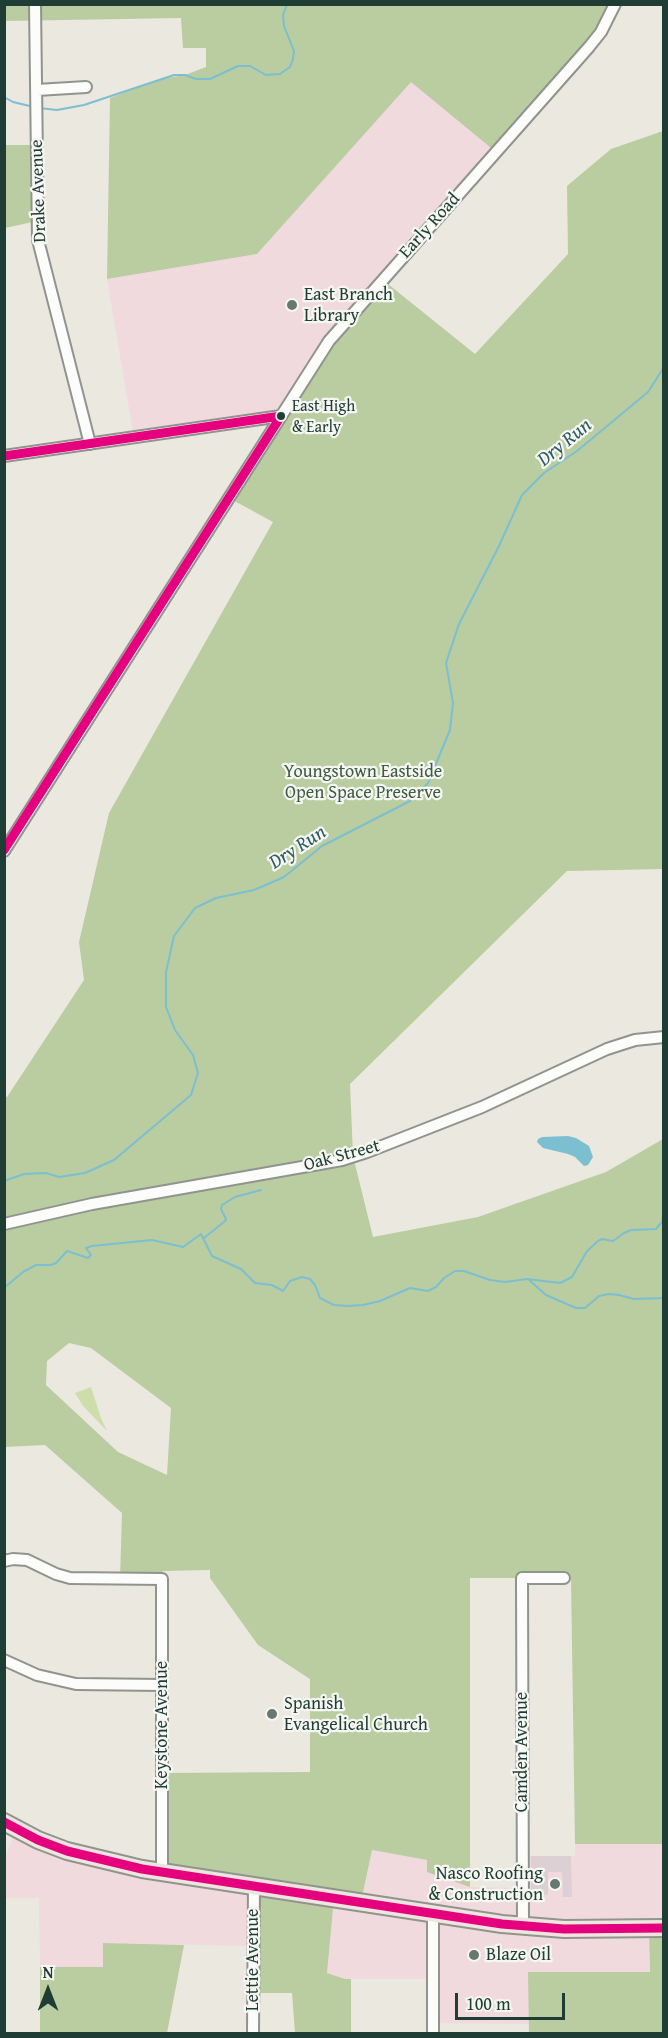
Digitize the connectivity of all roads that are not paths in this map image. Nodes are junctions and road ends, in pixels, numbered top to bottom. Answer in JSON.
{"nodes":[{"id":1,"x":35,"y":4,"type":"edge"},
{"id":2,"x":615,"y":4,"type":"edge"},
{"id":3,"x":86,"y":87,"type":"dead end"},
{"id":4,"x":37,"y":93,"type":"junction"},
{"id":5,"x":281,"y":416,"type":"junction"},
{"id":6,"x":90,"y":444,"type":"junction"},
{"id":7,"x":4,"y":456,"type":"edge"},
{"id":8,"x":4,"y":851,"type":"edge"},
{"id":9,"x":663,"y":1037,"type":"edge"},
{"id":10,"x":4,"y":1224,"type":"edge"},
{"id":11,"x":4,"y":1561,"type":"edge"},
{"id":12,"x":564,"y":1578,"type":"dead end"},
{"id":13,"x":4,"y":1660,"type":"edge"},
{"id":14,"x":162,"y":1685,"type":"junction"},
{"id":15,"x":4,"y":1822,"type":"edge"},
{"id":16,"x":162,"y":1871,"type":"junction"},
{"id":17,"x":254,"y":1886,"type":"junction"},
{"id":18,"x":433,"y":1913,"type":"junction"},
{"id":19,"x":523,"y":1926,"type":"junction"},
{"id":20,"x":663,"y":1928,"type":"edge"},
{"id":21,"x":253,"y":2034,"type":"edge"},
{"id":22,"x":433,"y":2034,"type":"edge"}],
"edges":[{"from":1,"to":4,"type":"street","name":"Drake Avenue"},
{"from":2,"to":5,"type":"street","name":"Early Road"},
{"from":3,"to":4,"type":"street"},
{"from":4,"to":6,"type":"street","name":"Drake Avenue"},
{"from":5,"to":6,"type":"street"},
{"from":5,"to":8,"type":"street","name":"Early Road"},
{"from":6,"to":7,"type":"street"},
{"from":9,"to":10,"type":"street","name":"Oak Street"},
{"from":11,"to":14,"type":"street","name":"Keystone Avenue"},
{"from":12,"to":19,"type":"street","name":"Camden Avenue"},
{"from":13,"to":14,"type":"street"},
{"from":14,"to":16,"type":"street","name":"Keystone Avenue"},
{"from":15,"to":16,"type":"highway"},
{"from":16,"to":17,"type":"highway"},
{"from":17,"to":18,"type":"highway"},
{"from":17,"to":21,"type":"street","name":"Lettie Avenue"},
{"from":18,"to":19,"type":"highway"},
{"from":18,"to":22,"type":"street"},
{"from":19,"to":20,"type":"highway"}]}
